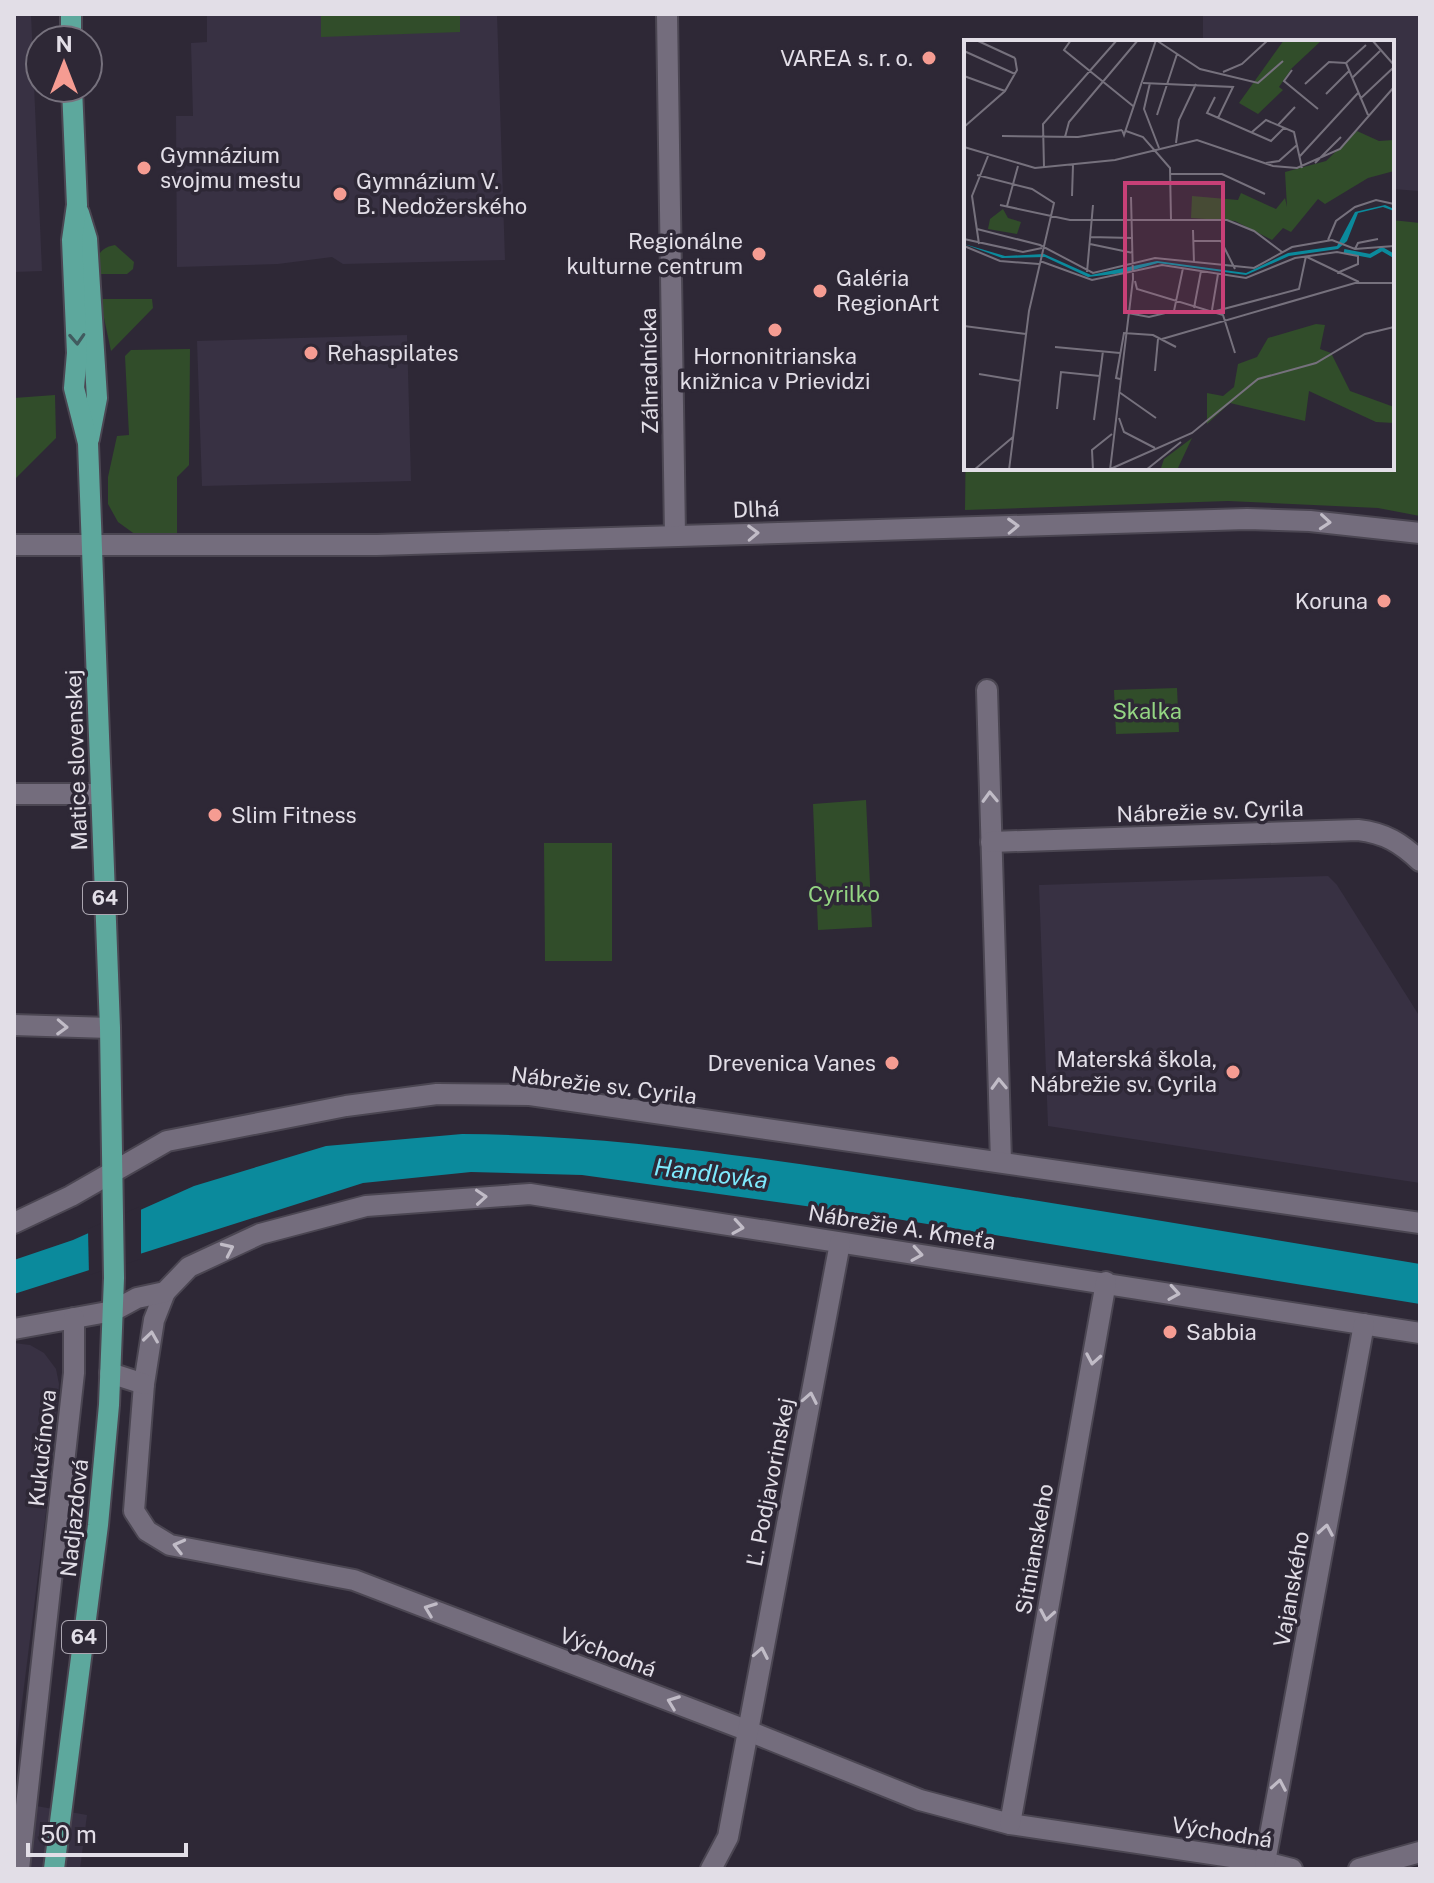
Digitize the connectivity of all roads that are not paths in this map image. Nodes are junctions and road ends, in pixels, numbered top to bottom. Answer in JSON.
{"nodes":[{"id":1,"x":667,"y":14,"type":"edge"},
{"id":2,"x":73,"y":104,"type":"edge"},
{"id":3,"x":1420,"y":533,"type":"edge"},
{"id":4,"x":675,"y":536,"type":"junction"},
{"id":5,"x":92,"y":544,"type":"junction"},
{"id":6,"x":14,"y":545,"type":"edge"},
{"id":7,"x":987,"y":690,"type":"dead end"},
{"id":8,"x":14,"y":794,"type":"edge"},
{"id":9,"x":101,"y":794,"type":"junction"},
{"id":10,"x":991,"y":842,"type":"junction"},
{"id":11,"x":1420,"y":861,"type":"edge"},
{"id":12,"x":14,"y":1025,"type":"edge"},
{"id":13,"x":110,"y":1028,"type":"junction"},
{"id":14,"x":1001,"y":1162,"type":"junction"},
{"id":15,"x":113,"y":1171,"type":"junction"},
{"id":16,"x":14,"y":1223,"type":"edge"},
{"id":17,"x":1420,"y":1223,"type":"edge"},
{"id":18,"x":840,"y":1243,"type":"junction"},
{"id":19,"x":1106,"y":1282,"type":"junction"},
{"id":20,"x":165,"y":1292,"type":"junction"},
{"id":21,"x":113,"y":1311,"type":"junction"},
{"id":22,"x":74,"y":1318,"type":"junction"},
{"id":23,"x":1364,"y":1324,"type":"junction"},
{"id":24,"x":14,"y":1329,"type":"edge"},
{"id":25,"x":1420,"y":1333,"type":"edge"},
{"id":26,"x":110,"y":1373,"type":"junction"},
{"id":27,"x":144,"y":1384,"type":"junction"},
{"id":28,"x":746,"y":1730,"type":"junction"},
{"id":29,"x":1010,"y":1824,"type":"junction"},
{"id":30,"x":1420,"y":1852,"type":"edge"},
{"id":31,"x":1265,"y":1862,"type":"junction"},
{"id":32,"x":19,"y":1869,"type":"edge"},
{"id":33,"x":54,"y":1869,"type":"edge"},
{"id":34,"x":711,"y":1869,"type":"edge"},
{"id":35,"x":1292,"y":1869,"type":"edge"},
{"id":36,"x":1359,"y":1869,"type":"edge"}],
"edges":[{"from":1,"to":4,"type":"street","name":"Záhradnícka"},
{"from":2,"to":5,"type":"main road","name":"Matice slovenskej","number":"64"},
{"from":4,"to":3,"type":"street","name":"Dlhá","one_way":true},
{"from":4,"to":5,"type":"street","name":"Dlhá"},
{"from":5,"to":6,"type":"street","name":"Dlhá"},
{"from":5,"to":9,"type":"main road","name":"Matice slovenskej","number":"64"},
{"from":10,"to":7,"type":"street","one_way":true},
{"from":8,"to":9,"type":"street"},
{"from":9,"to":13,"type":"main road","name":"Matice slovenskej","number":"64"},
{"from":10,"to":11,"type":"street","name":"Nábrežie sv. Cyrila"},
{"from":14,"to":10,"type":"street","one_way":true},
{"from":12,"to":13,"type":"street","one_way":true},
{"from":13,"to":15,"type":"main road","name":"Matice slovenskej","number":"64"},
{"from":14,"to":15,"type":"street","name":"Nábrežie sv. Cyrila"},
{"from":14,"to":17,"type":"street","name":"Nábrežie sv. Cyrila"},
{"from":15,"to":16,"type":"street","name":"Nábrežie sv. Cyrila"},
{"from":15,"to":21,"type":"main road","name":"Nadjazdová","number":"64"},
{"from":18,"to":19,"type":"street","name":"Nábrežie A. Kmeťa","one_way":true},
{"from":20,"to":18,"type":"street","name":"Nábrežie A. Kmeťa","one_way":true},
{"from":28,"to":18,"type":"street","name":"Ľ. Podjavorinskej","one_way":true},
{"from":19,"to":23,"type":"street","name":"Nábrežie A. Kmeťa","one_way":true},
{"from":19,"to":29,"type":"street","name":"Sitnianskeho","one_way":true},
{"from":20,"to":21,"type":"street","name":"Nábrežie A. Kmeťa"},
{"from":27,"to":20,"type":"street","name":"Východná","one_way":true},
{"from":21,"to":22,"type":"street","name":"Nábrežie A. Kmeťa"},
{"from":21,"to":26,"type":"main road","name":"Nadjazdová","number":"64"},
{"from":22,"to":24,"type":"street","name":"Nábrežie A. Kmeťa"},
{"from":22,"to":32,"type":"street","name":"Kukučínova"},
{"from":23,"to":25,"type":"street","name":"Nábrežie A. Kmeťa"},
{"from":31,"to":23,"type":"street","name":"Vajanského","one_way":true},
{"from":26,"to":27,"type":"street"},
{"from":26,"to":33,"type":"main road","name":"Nadjazdová","number":"64"},
{"from":28,"to":27,"type":"street","name":"Východná","one_way":true},
{"from":28,"to":29,"type":"street","name":"Východná"},
{"from":28,"to":34,"type":"street"},
{"from":29,"to":31,"type":"street","name":"Východná"},
{"from":30,"to":36,"type":"street"},
{"from":31,"to":35,"type":"street","name":"Východná"}]}
